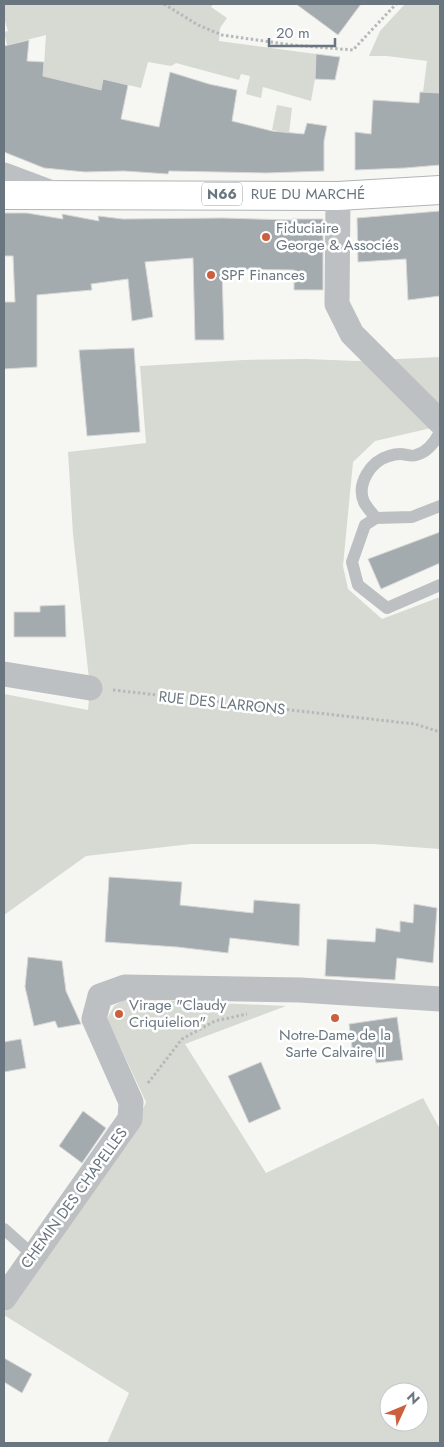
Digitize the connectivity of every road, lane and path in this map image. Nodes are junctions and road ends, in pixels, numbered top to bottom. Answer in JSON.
{"nodes":[{"id":1,"x":164,"y":4,"type":"edge"},
{"id":2,"x":396,"y":4,"type":"edge"},
{"id":3,"x":4,"y":174,"type":"edge"},
{"id":4,"x":440,"y":190,"type":"edge"},
{"id":5,"x":4,"y":195,"type":"edge"},
{"id":6,"x":56,"y":195,"type":"junction"},
{"id":7,"x":338,"y":196,"type":"junction"},
{"id":8,"x":440,"y":422,"type":"edge"},
{"id":9,"x":440,"y":432,"type":"edge"},
{"id":10,"x":440,"y":506,"type":"edge"},
{"id":11,"x":376,"y":518,"type":"junction"},
{"id":12,"x":440,"y":585,"type":"edge"},
{"id":13,"x":4,"y":674,"type":"edge"},
{"id":14,"x":90,"y":688,"type":"joint"},
{"id":15,"x":440,"y":732,"type":"edge"},
{"id":16,"x":440,"y":999,"type":"edge"},
{"id":17,"x":250,"y":1014,"type":"dead end"},
{"id":18,"x":130,"y":1119,"type":"junction"},
{"id":19,"x":4,"y":1229,"type":"edge"},
{"id":20,"x":33,"y":1255,"type":"junction"},
{"id":21,"x":4,"y":1298,"type":"edge"}],
"edges":[{"from":1,"to":2,"type":"path"},
{"from":3,"to":6,"type":"street","name":"RUE DU MARCHÉ"},
{"from":4,"to":7,"type":"main road","name":"RUE DU MARCHÉ","number":"N66"},
{"from":5,"to":6,"type":"main road","name":"RUE DU MARCHÉ","number":"N66"},
{"from":6,"to":7,"type":"main road","name":"RUE DU MARCHÉ","number":"N66"},
{"from":7,"to":8,"type":"street"},
{"from":9,"to":11,"type":"lane"},
{"from":10,"to":11,"type":"lane"},
{"from":11,"to":12,"type":"lane"},
{"from":13,"to":14,"type":"street"},
{"from":14,"to":15,"type":"path","name":"RUE DES LARRONS"},
{"from":16,"to":18,"type":"street","name":"CHEMIN DES CHAPELLES"},
{"from":17,"to":18,"type":"path"},
{"from":18,"to":20,"type":"street","name":"CHEMIN DES CHAPELLES"},
{"from":19,"to":20,"type":"lane"},
{"from":20,"to":21,"type":"street","name":"CHEMIN DES CHAPELLES"}]}
